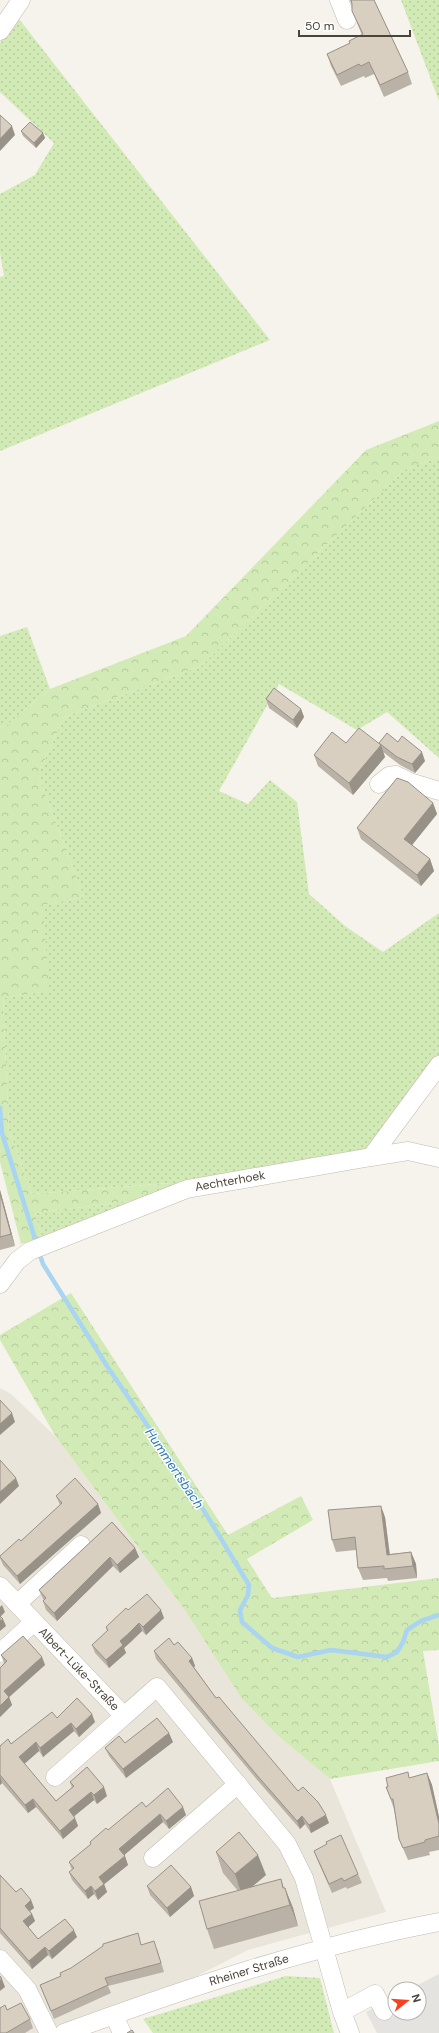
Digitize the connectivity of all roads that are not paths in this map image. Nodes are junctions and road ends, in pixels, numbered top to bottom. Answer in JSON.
{"nodes":[{"id":1,"x":22,"y":0,"type":"edge"},
{"id":2,"x":339,"y":0,"type":"edge"},
{"id":3,"x":347,"y":20,"type":"dead end"},
{"id":4,"x":0,"y":31,"type":"edge"},
{"id":5,"x":379,"y":784,"type":"dead end"},
{"id":6,"x":439,"y":791,"type":"edge"},
{"id":7,"x":439,"y":1065,"type":"edge"},
{"id":8,"x":372,"y":1157,"type":"junction"},
{"id":9,"x":439,"y":1158,"type":"edge"},
{"id":10,"x":0,"y":1284,"type":"edge"},
{"id":11,"x":81,"y":1545,"type":"dead end"},
{"id":12,"x":0,"y":1586,"type":"edge"},
{"id":13,"x":17,"y":1604,"type":"junction"},
{"id":14,"x":34,"y":1622,"type":"junction"},
{"id":15,"x":0,"y":1652,"type":"edge"},
{"id":16,"x":124,"y":1716,"type":"junction"},
{"id":17,"x":56,"y":1777,"type":"dead end"},
{"id":18,"x":238,"y":1784,"type":"junction"},
{"id":19,"x":153,"y":1858,"type":"dead end"},
{"id":20,"x":439,"y":1922,"type":"edge"},
{"id":21,"x":323,"y":1948,"type":"junction"},
{"id":22,"x":0,"y":1959,"type":"edge"},
{"id":23,"x":384,"y":2011,"type":"dead end"},
{"id":24,"x":342,"y":2012,"type":"junction"},
{"id":25,"x":114,"y":2015,"type":"junction"},
{"id":26,"x":49,"y":2033,"type":"edge"},
{"id":27,"x":64,"y":2033,"type":"edge"},
{"id":28,"x":122,"y":2033,"type":"edge"},
{"id":29,"x":350,"y":2033,"type":"edge"}],
"edges":[{"from":1,"to":4,"type":"street"},
{"from":2,"to":3,"type":"street"},
{"from":5,"to":6,"type":"street"},
{"from":7,"to":8,"type":"street"},
{"from":8,"to":9,"type":"street","name":"Aechterhoek"},
{"from":8,"to":10,"type":"street","name":"Aechterhoek"},
{"from":11,"to":13,"type":"street"},
{"from":12,"to":13,"type":"street","name":"Albert-Lüke-Straße"},
{"from":13,"to":14,"type":"street","name":"Albert-Lüke-Straße"},
{"from":14,"to":15,"type":"street","name":"Albert-Lüke-Straße"},
{"from":14,"to":16,"type":"street","name":"Albert-Lüke-Straße"},
{"from":16,"to":17,"type":"street","name":"Albert-Lüke-Straße"},
{"from":16,"to":18,"type":"street","name":"Albert-Lüke-Straße"},
{"from":18,"to":19,"type":"street"},
{"from":18,"to":21,"type":"street","name":"Albert-Lüke-Straße"},
{"from":20,"to":21,"type":"street","name":"Rheiner Straße"},
{"from":21,"to":24,"type":"street","name":"Albert-Lüke-Straße"},
{"from":21,"to":25,"type":"street","name":"Rheiner Straße"},
{"from":22,"to":26,"type":"street"},
{"from":23,"to":24,"type":"street"},
{"from":24,"to":29,"type":"street","name":"Albert-Lüke-Straße"},
{"from":25,"to":27,"type":"street","name":"Rheiner Straße"},
{"from":25,"to":28,"type":"street"}]}
